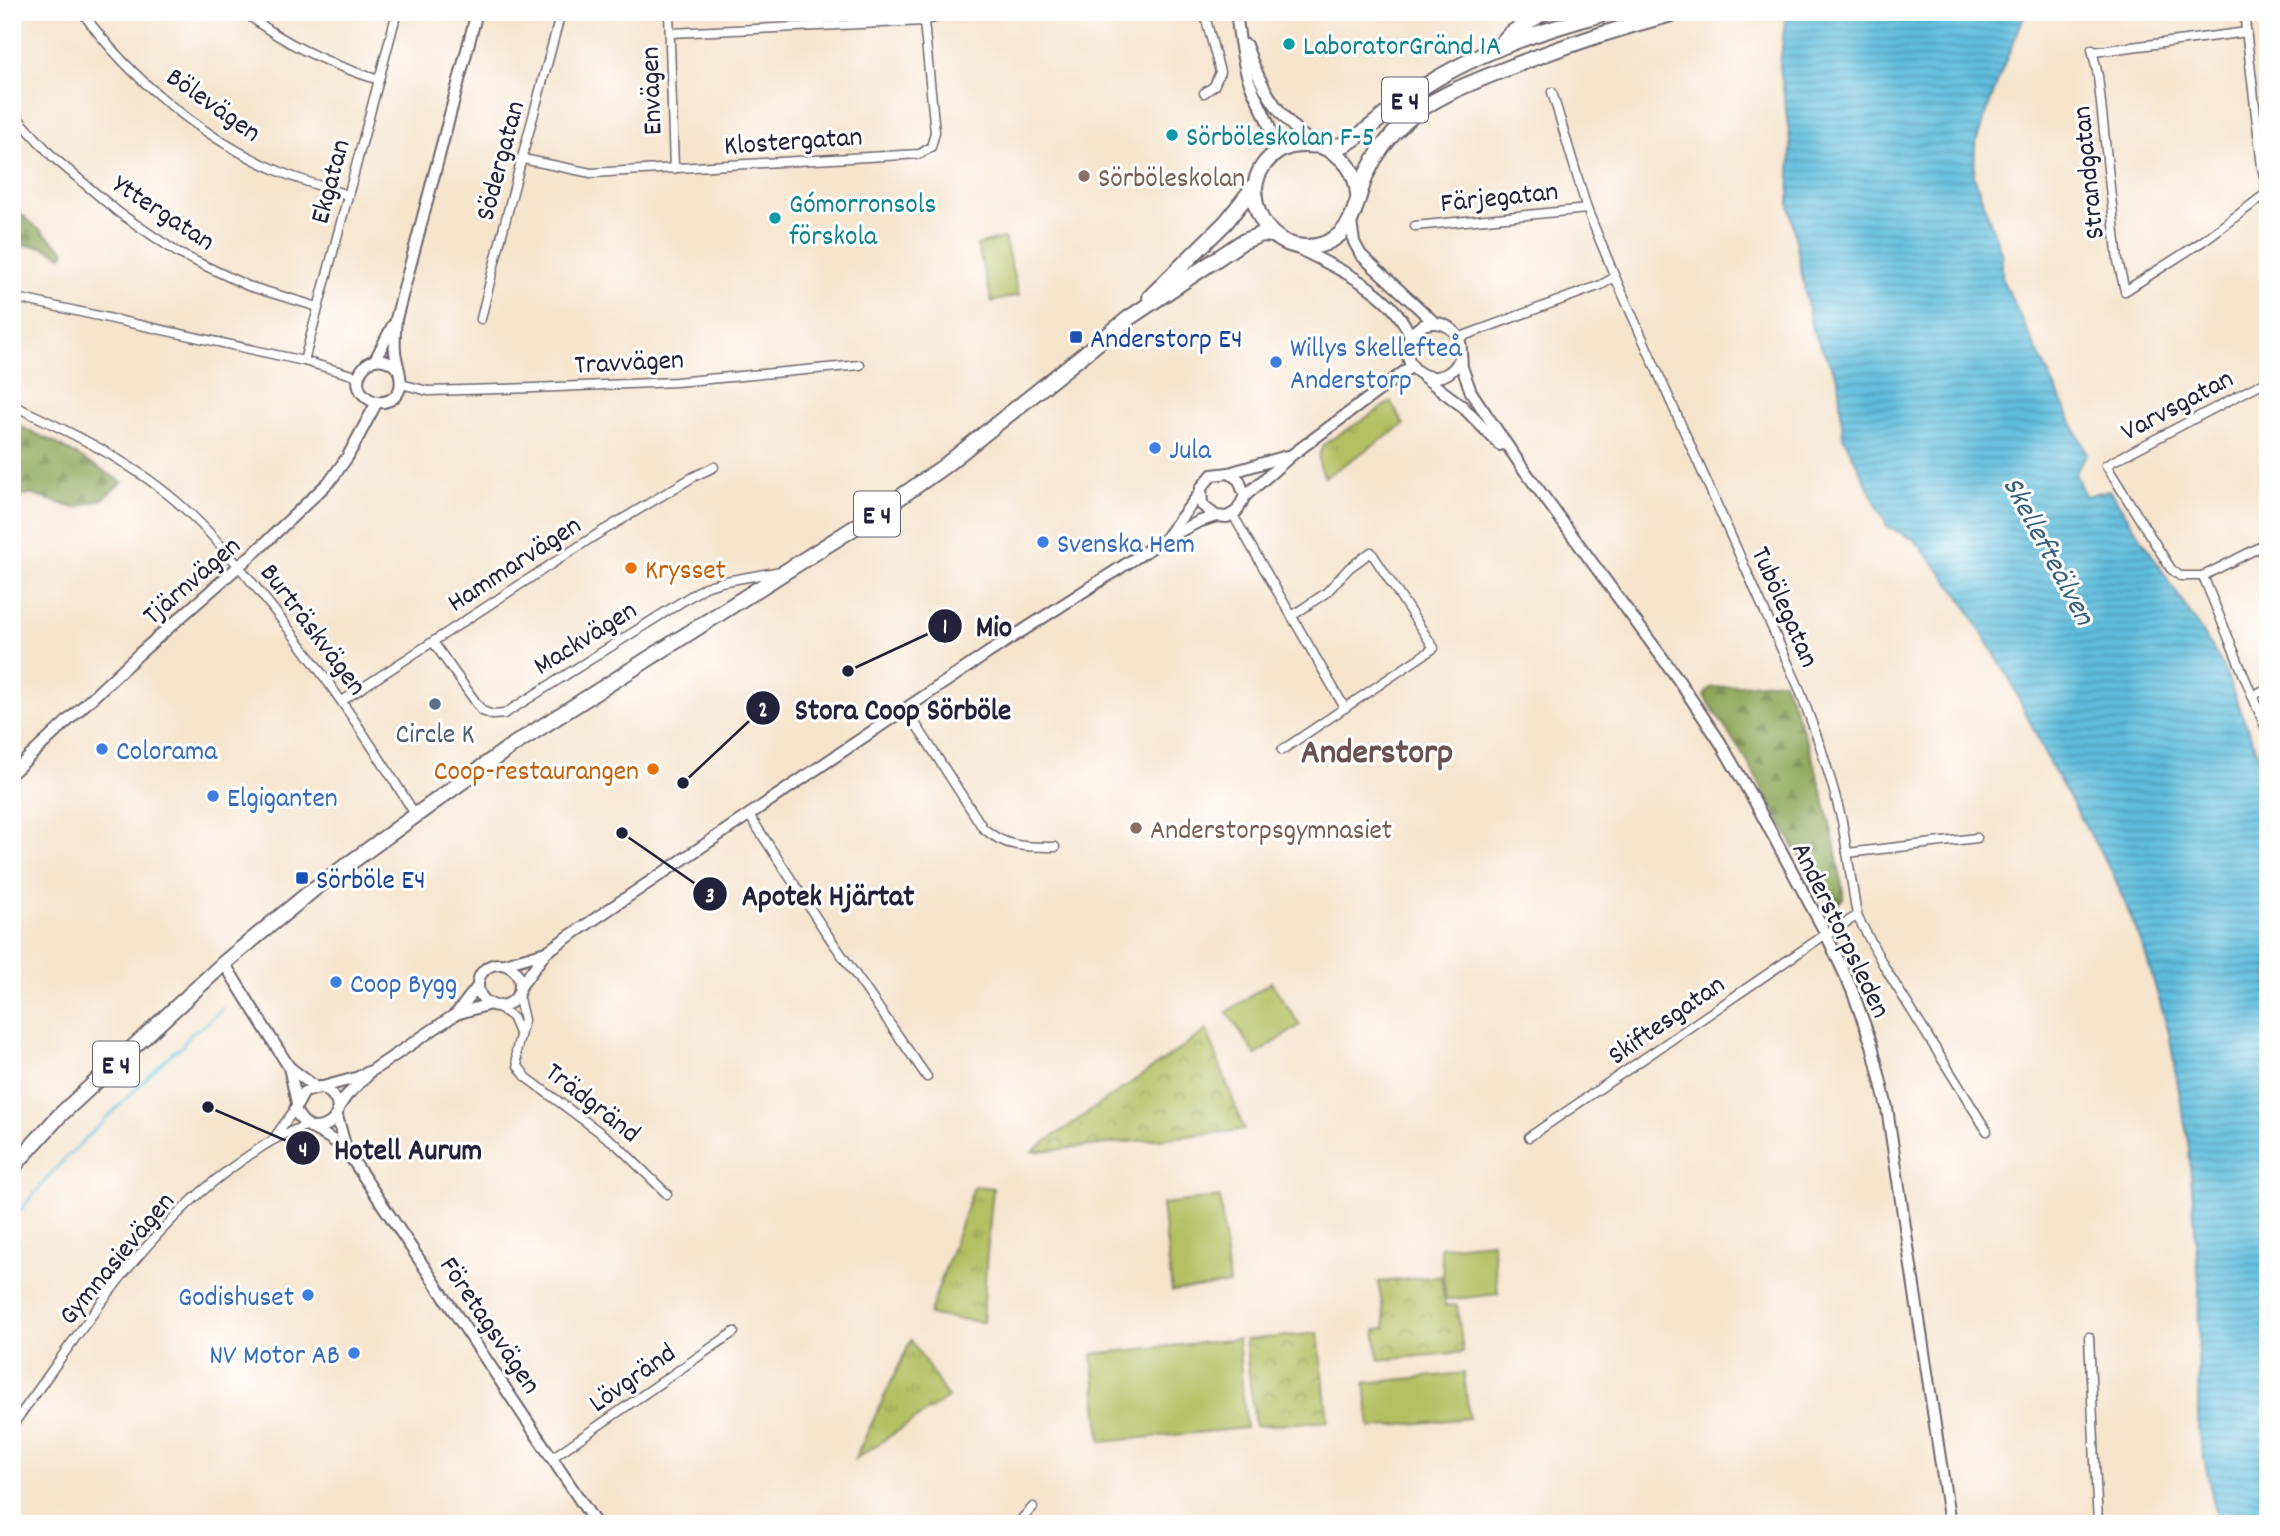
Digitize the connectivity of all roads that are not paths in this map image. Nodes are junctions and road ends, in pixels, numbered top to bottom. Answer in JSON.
{"nodes":[{"id":1,"x":82,"y":12,"type":"edge"},
{"id":2,"x":245,"y":12,"type":"edge"},
{"id":3,"x":397,"y":12,"type":"edge"},
{"id":4,"x":477,"y":12,"type":"edge"},
{"id":5,"x":561,"y":12,"type":"edge"},
{"id":6,"x":669,"y":12,"type":"edge"},
{"id":7,"x":956,"y":12,"type":"edge"},
{"id":8,"x":1204,"y":12,"type":"edge"},
{"id":9,"x":1544,"y":12,"type":"edge"},
{"id":10,"x":1610,"y":12,"type":"edge"},
{"id":11,"x":1679,"y":12,"type":"edge"},
{"id":12,"x":2244,"y":12,"type":"edge"},
{"id":13,"x":1237,"y":16,"type":"edge"},
{"id":14,"x":923,"y":17,"type":"edge"},
{"id":15,"x":2246,"y":32,"type":"junction"},
{"id":16,"x":670,"y":33,"type":"junction"},
{"id":17,"x":1494,"y":51,"type":"junction"},
{"id":18,"x":379,"y":80,"type":"junction"},
{"id":19,"x":1552,"y":92,"type":"dead end"},
{"id":20,"x":1204,"y":93,"type":"dead end"},
{"id":21,"x":12,"y":112,"type":"edge"},
{"id":22,"x":1316,"y":145,"type":"junction"},
{"id":23,"x":1272,"y":156,"type":"junction"},
{"id":24,"x":523,"y":159,"type":"junction"},
{"id":25,"x":674,"y":169,"type":"junction"},
{"id":26,"x":1256,"y":184,"type":"junction"},
{"id":27,"x":2267,"y":193,"type":"edge"},
{"id":28,"x":347,"y":195,"type":"junction"},
{"id":29,"x":1587,"y":209,"type":"junction"},
{"id":30,"x":1353,"y":218,"type":"junction"},
{"id":31,"x":1415,"y":226,"type":"dead end"},
{"id":32,"x":1273,"y":235,"type":"junction"},
{"id":33,"x":1290,"y":244,"type":"junction"},
{"id":34,"x":1615,"y":277,"type":"junction"},
{"id":35,"x":12,"y":297,"type":"edge"},
{"id":36,"x":318,"y":307,"type":"junction"},
{"id":37,"x":1129,"y":318,"type":"junction"},
{"id":38,"x":396,"y":319,"type":"junction"},
{"id":39,"x":481,"y":319,"type":"dead end"},
{"id":40,"x":1435,"y":323,"type":"junction"},
{"id":41,"x":1410,"y":337,"type":"junction"},
{"id":42,"x":1458,"y":338,"type":"junction"},
{"id":43,"x":1461,"y":352,"type":"junction"},
{"id":44,"x":375,"y":360,"type":"junction"},
{"id":45,"x":304,"y":361,"type":"junction"},
{"id":46,"x":860,"y":365,"type":"dead end"},
{"id":47,"x":397,"y":368,"type":"junction"},
{"id":48,"x":1414,"y":369,"type":"junction"},
{"id":49,"x":359,"y":377,"type":"junction"},
{"id":50,"x":2268,"y":380,"type":"edge"},
{"id":51,"x":401,"y":384,"type":"junction"},
{"id":52,"x":377,"y":402,"type":"junction"},
{"id":53,"x":12,"y":405,"type":"edge"},
{"id":54,"x":1293,"y":454,"type":"junction"},
{"id":55,"x":714,"y":467,"type":"dead end"},
{"id":56,"x":1522,"y":467,"type":"junction"},
{"id":57,"x":1229,"y":473,"type":"junction"},
{"id":58,"x":1200,"y":494,"type":"junction"},
{"id":59,"x":1245,"y":496,"type":"junction"},
{"id":60,"x":1233,"y":515,"type":"junction"},
{"id":61,"x":1216,"y":516,"type":"junction"},
{"id":62,"x":1165,"y":538,"type":"junction"},
{"id":63,"x":2268,"y":542,"type":"edge"},
{"id":64,"x":240,"y":565,"type":"junction"},
{"id":65,"x":791,"y":569,"type":"junction"},
{"id":66,"x":2203,"y":576,"type":"junction"},
{"id":67,"x":1292,"y":616,"type":"junction"},
{"id":68,"x":433,"y":642,"type":"junction"},
{"id":69,"x":2268,"y":688,"type":"edge"},
{"id":70,"x":2252,"y":696,"type":"junction"},
{"id":71,"x":342,"y":701,"type":"junction"},
{"id":72,"x":1345,"y":708,"type":"junction"},
{"id":73,"x":906,"y":709,"type":"junction"},
{"id":74,"x":2268,"y":734,"type":"edge"},
{"id":75,"x":1282,"y":750,"type":"dead end"},
{"id":76,"x":12,"y":773,"type":"edge"},
{"id":77,"x":415,"y":814,"type":"junction"},
{"id":78,"x":749,"y":815,"type":"junction"},
{"id":79,"x":1977,"y":838,"type":"dead end"},
{"id":80,"x":1055,"y":847,"type":"dead end"},
{"id":81,"x":1847,"y":853,"type":"junction"},
{"id":82,"x":1857,"y":916,"type":"junction"},
{"id":83,"x":1826,"y":934,"type":"junction"},
{"id":84,"x":546,"y":952,"type":"junction"},
{"id":85,"x":224,"y":963,"type":"junction"},
{"id":86,"x":505,"y":964,"type":"junction"},
{"id":87,"x":478,"y":986,"type":"junction"},
{"id":88,"x":519,"y":991,"type":"junction"},
{"id":89,"x":494,"y":1005,"type":"junction"},
{"id":90,"x":456,"y":1013,"type":"junction"},
{"id":91,"x":519,"y":1033,"type":"junction"},
{"id":92,"x":289,"y":1067,"type":"junction"},
{"id":93,"x":373,"y":1070,"type":"junction"},
{"id":94,"x":927,"y":1077,"type":"dead end"},
{"id":95,"x":317,"y":1087,"type":"junction"},
{"id":96,"x":296,"y":1106,"type":"junction"},
{"id":97,"x":338,"y":1112,"type":"junction"},
{"id":98,"x":309,"y":1127,"type":"junction"},
{"id":99,"x":1987,"y":1131,"type":"dead end"},
{"id":100,"x":1529,"y":1137,"type":"dead end"},
{"id":101,"x":274,"y":1138,"type":"junction"},
{"id":102,"x":347,"y":1152,"type":"junction"},
{"id":103,"x":12,"y":1168,"type":"edge"},
{"id":104,"x":667,"y":1194,"type":"dead end"},
{"id":105,"x":734,"y":1332,"type":"dead end"},
{"id":106,"x":2089,"y":1337,"type":"dead end"},
{"id":107,"x":12,"y":1426,"type":"edge"},
{"id":108,"x":553,"y":1457,"type":"junction"},
{"id":109,"x":1033,"y":1507,"type":"dead end"},
{"id":110,"x":593,"y":1522,"type":"edge"},
{"id":111,"x":1017,"y":1524,"type":"edge"},
{"id":112,"x":1950,"y":1524,"type":"edge"},
{"id":113,"x":2098,"y":1524,"type":"edge"}],
"edges":[{"from":1,"to":28,"type":"street","name":"Bölevägen"},
{"from":2,"to":18,"type":"street"},
{"from":3,"to":18,"type":"street","name":"Ekgatan"},
{"from":4,"to":38,"type":"street"},
{"from":5,"to":24,"type":"street","name":"Södergatan"},
{"from":6,"to":16,"type":"street","name":"Envägen"},
{"from":7,"to":14,"type":"street"},
{"from":8,"to":20,"type":"street"},
{"from":9,"to":17,"type":"highway"},
{"from":10,"to":17,"type":"highway","number":"E 4"},
{"from":11,"to":30,"type":"highway","number":"E 4"},
{"from":12,"to":15,"type":"street"},
{"from":13,"to":22,"type":"street"},
{"from":13,"to":23,"type":"street"},
{"from":14,"to":16,"type":"street"},
{"from":14,"to":25,"type":"street","name":"Klostergatan"},
{"from":15,"to":27,"type":"street"},
{"from":15,"to":27,"type":"street","name":"Strandgatan"},
{"from":16,"to":25,"type":"street","name":"Envägen"},
{"from":17,"to":22,"type":"highway","number":"E 4"},
{"from":18,"to":28,"type":"street","name":"Ekgatan"},
{"from":19,"to":29,"type":"street","name":"Tubölegatan"},
{"from":21,"to":36,"type":"street","name":"Yttergatan"},
{"from":22,"to":23,"type":"highway"},
{"from":22,"to":30,"type":"highway"},
{"from":23,"to":26,"type":"highway"},
{"from":24,"to":25,"type":"street","name":"Klostergatan"},
{"from":24,"to":39,"type":"street","name":"Södergatan"},
{"from":26,"to":32,"type":"highway"},
{"from":26,"to":37,"type":"highway","number":"E 4"},
{"from":28,"to":36,"type":"street","name":"Ekgatan"},
{"from":29,"to":31,"type":"street","name":"Färjegatan"},
{"from":29,"to":34,"type":"street","name":"Tubölegatan"},
{"from":30,"to":33,"type":"highway"},
{"from":30,"to":40,"type":"street"},
{"from":32,"to":33,"type":"highway"},
{"from":32,"to":37,"type":"highway","number":"E 4"},
{"from":33,"to":41,"type":"street"},
{"from":34,"to":42,"type":"street"},
{"from":34,"to":81,"type":"street","name":"Tubölegatan"},
{"from":35,"to":45,"type":"street"},
{"from":36,"to":45,"type":"street","name":"Ekgatan"},
{"from":37,"to":65,"type":"highway","number":"E 4"},
{"from":38,"to":44,"type":"street"},
{"from":38,"to":47,"type":"street"},
{"from":40,"to":41,"type":"street"},
{"from":40,"to":42,"type":"street"},
{"from":41,"to":48,"type":"street"},
{"from":42,"to":43,"type":"street"},
{"from":43,"to":48,"type":"street"},
{"from":43,"to":56,"type":"street","name":"Anderstorpsleden"},
{"from":44,"to":47,"type":"street"},
{"from":44,"to":49,"type":"street"},
{"from":45,"to":49,"type":"street"},
{"from":46,"to":51,"type":"street","name":"Travvägen"},
{"from":47,"to":51,"type":"street"},
{"from":48,"to":54,"type":"street"},
{"from":48,"to":56,"type":"street","name":"Anderstorpsleden"},
{"from":49,"to":52,"type":"street"},
{"from":50,"to":66,"type":"street","name":"Varvsgatan"},
{"from":51,"to":52,"type":"street"},
{"from":52,"to":64,"type":"street","name":"Tjärnvägen"},
{"from":53,"to":64,"type":"street","name":"Burträskvägen"},
{"from":54,"to":57,"type":"street"},
{"from":54,"to":59,"type":"street"},
{"from":55,"to":68,"type":"street","name":"Hammarvägen"},
{"from":56,"to":83,"type":"street","name":"Anderstorpsleden"},
{"from":57,"to":58,"type":"street"},
{"from":57,"to":59,"type":"street"},
{"from":58,"to":61,"type":"street"},
{"from":58,"to":62,"type":"street"},
{"from":59,"to":60,"type":"street"},
{"from":60,"to":61,"type":"street"},
{"from":60,"to":67,"type":"street"},
{"from":61,"to":62,"type":"street"},
{"from":62,"to":73,"type":"street"},
{"from":63,"to":66,"type":"street"},
{"from":64,"to":71,"type":"street","name":"Burträskvägen"},
{"from":64,"to":76,"type":"street","name":"Tjärnvägen"},
{"from":65,"to":68,"type":"street","name":"Mackvägen"},
{"from":65,"to":77,"type":"highway","number":"E 4"},
{"from":66,"to":70,"type":"street"},
{"from":67,"to":72,"type":"street"},
{"from":67,"to":72,"type":"street"},
{"from":68,"to":71,"type":"street","name":"Hammarvägen"},
{"from":69,"to":70,"type":"street"},
{"from":70,"to":74,"type":"street"},
{"from":71,"to":77,"type":"street","name":"Burträskvägen"},
{"from":72,"to":75,"type":"street"},
{"from":73,"to":78,"type":"street"},
{"from":73,"to":80,"type":"street"},
{"from":77,"to":85,"type":"highway","number":"E 4"},
{"from":78,"to":84,"type":"street"},
{"from":78,"to":94,"type":"street"},
{"from":79,"to":81,"type":"street"},
{"from":81,"to":82,"type":"street","name":"Tubölegatan"},
{"from":82,"to":83,"type":"street","name":"Skiftesgatan"},
{"from":82,"to":99,"type":"street","name":"Tubölegatan"},
{"from":83,"to":100,"type":"street","name":"Skiftesgatan"},
{"from":83,"to":112,"type":"street","name":"Anderstorpsleden"},
{"from":84,"to":86,"type":"street"},
{"from":84,"to":88,"type":"street"},
{"from":85,"to":92,"type":"street"},
{"from":85,"to":103,"type":"highway","number":"E 4"},
{"from":86,"to":87,"type":"street"},
{"from":86,"to":88,"type":"street"},
{"from":87,"to":89,"type":"street"},
{"from":87,"to":90,"type":"street"},
{"from":88,"to":89,"type":"street"},
{"from":88,"to":91,"type":"street","name":"Trädgränd"},
{"from":89,"to":90,"type":"street"},
{"from":89,"to":91,"type":"street"},
{"from":90,"to":93,"type":"street"},
{"from":91,"to":104,"type":"street","name":"Trädgränd"},
{"from":92,"to":95,"type":"street"},
{"from":92,"to":96,"type":"street"},
{"from":93,"to":95,"type":"street"},
{"from":93,"to":97,"type":"street"},
{"from":95,"to":96,"type":"street"},
{"from":95,"to":97,"type":"street"},
{"from":96,"to":98,"type":"street"},
{"from":96,"to":101,"type":"street"},
{"from":97,"to":98,"type":"street"},
{"from":97,"to":102,"type":"street","name":"Företagsvägen"},
{"from":98,"to":101,"type":"street"},
{"from":98,"to":102,"type":"street","name":"Företagsvägen"},
{"from":101,"to":107,"type":"street","name":"Gymnasievägen"},
{"from":102,"to":108,"type":"street","name":"Företagsvägen"},
{"from":105,"to":108,"type":"street","name":"Lövgränd"},
{"from":106,"to":113,"type":"street"},
{"from":108,"to":110,"type":"street","name":"Företagsvägen"},
{"from":109,"to":111,"type":"street"}]}
